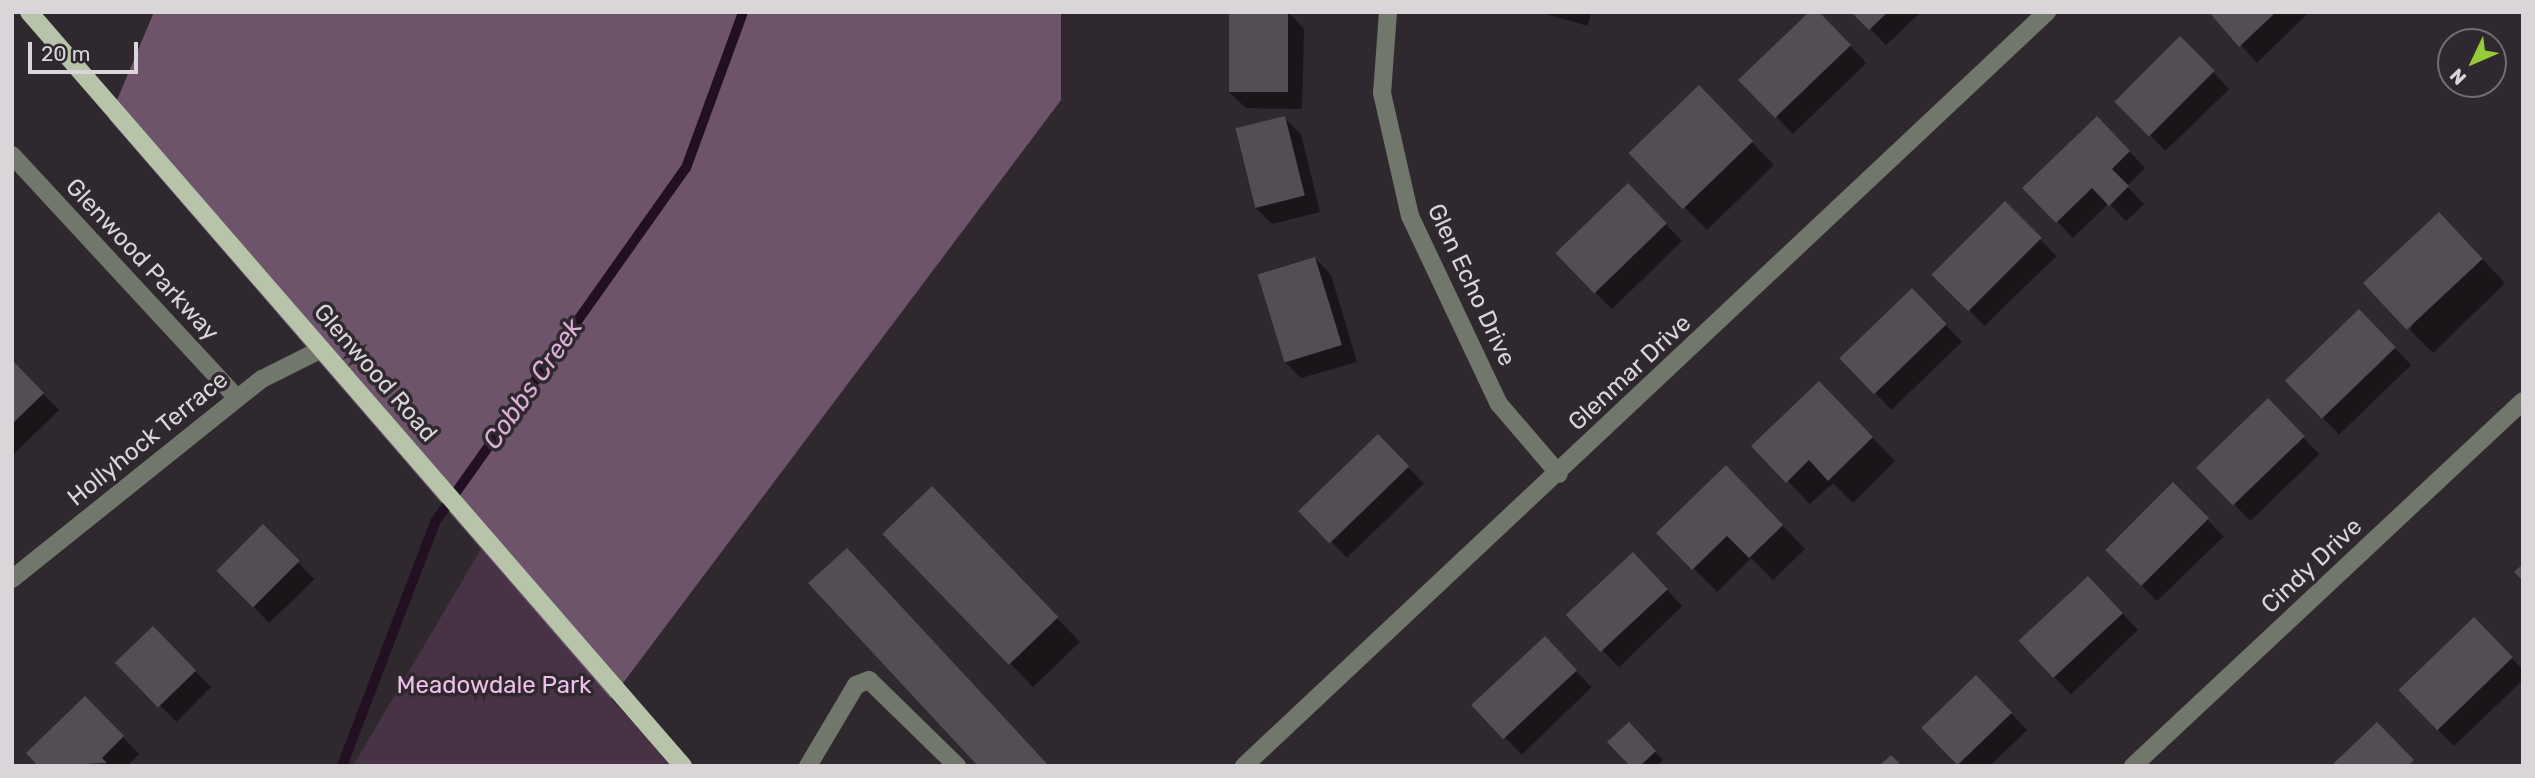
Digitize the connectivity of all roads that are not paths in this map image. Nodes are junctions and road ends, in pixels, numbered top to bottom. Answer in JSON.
{"nodes":[{"id":1,"x":29,"y":12,"type":"edge"},
{"id":2,"x":1388,"y":12,"type":"edge"},
{"id":3,"x":2047,"y":12,"type":"edge"},
{"id":4,"x":12,"y":155,"type":"edge"},
{"id":5,"x":322,"y":349,"type":"junction"},
{"id":6,"x":237,"y":398,"type":"junction"},
{"id":7,"x":2523,"y":401,"type":"edge"},
{"id":8,"x":1559,"y":474,"type":"junction"},
{"id":9,"x":12,"y":579,"type":"edge"},
{"id":10,"x":818,"y":762,"type":"edge"},
{"id":11,"x":683,"y":766,"type":"edge"},
{"id":12,"x":957,"y":766,"type":"edge"},
{"id":13,"x":1244,"y":766,"type":"edge"},
{"id":14,"x":2133,"y":766,"type":"edge"}],
"edges":[{"from":1,"to":5,"type":"main road","name":"Glenwood Road"},
{"from":2,"to":8,"type":"street","name":"Glen Echo Drive"},
{"from":3,"to":8,"type":"street","name":"Glenmar Drive"},
{"from":4,"to":6,"type":"street","name":"Glenwood Parkway"},
{"from":5,"to":6,"type":"street","name":"Hollyhock Terrace"},
{"from":5,"to":11,"type":"main road","name":"Glenwood Road"},
{"from":6,"to":9,"type":"street","name":"Hollyhock Terrace"},
{"from":7,"to":14,"type":"street","name":"Cindy Drive"},
{"from":8,"to":13,"type":"street","name":"Glenmar Drive"},
{"from":10,"to":12,"type":"street"}]}
